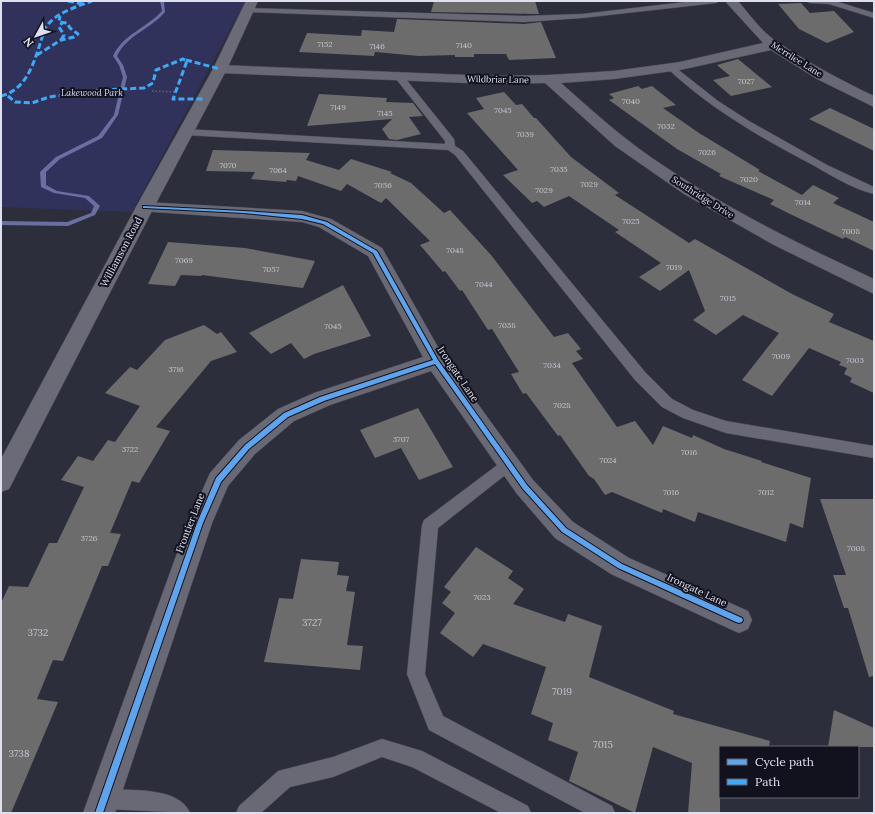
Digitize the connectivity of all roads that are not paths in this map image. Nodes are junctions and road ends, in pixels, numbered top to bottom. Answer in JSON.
{"nodes":[{"id":1,"x":716,"y":1,"type":"edge"},
{"id":2,"x":731,"y":1,"type":"edge"},
{"id":3,"x":810,"y":1,"type":"edge"},
{"id":4,"x":250,"y":5,"type":"edge"},
{"id":5,"x":874,"y":16,"type":"edge"},
{"id":6,"x":774,"y":45,"type":"junction"},
{"id":7,"x":671,"y":67,"type":"junction"},
{"id":8,"x":220,"y":69,"type":"junction"},
{"id":9,"x":398,"y":75,"type":"junction"},
{"id":10,"x":550,"y":79,"type":"junction"},
{"id":11,"x":874,"y":102,"type":"edge"},
{"id":12,"x":186,"y":132,"type":"junction"},
{"id":13,"x":450,"y":147,"type":"junction"},
{"id":14,"x":874,"y":191,"type":"edge"},
{"id":15,"x":144,"y":207,"type":"junction"},
{"id":16,"x":874,"y":287,"type":"edge"},
{"id":17,"x":436,"y":361,"type":"junction"},
{"id":18,"x":874,"y":452,"type":"edge"},
{"id":19,"x":509,"y":464,"type":"junction"},
{"id":20,"x":1,"y":482,"type":"edge"},
{"id":21,"x":740,"y":620,"type":"dead end"},
{"id":22,"x":102,"y":806,"type":"edge"},
{"id":23,"x":180,"y":813,"type":"edge"},
{"id":24,"x":246,"y":813,"type":"edge"},
{"id":25,"x":521,"y":813,"type":"edge"},
{"id":26,"x":605,"y":813,"type":"edge"}],
"edges":[{"from":1,"to":4,"type":"lane"},
{"from":2,"to":6,"type":"street","name":"Merrilee Lane"},
{"from":3,"to":5,"type":"lane"},
{"from":4,"to":8,"type":"street","name":"Williamson Road"},
{"from":6,"to":7,"type":"street","name":"Wildbriar Lane"},
{"from":6,"to":11,"type":"street","name":"Merrilee Lane"},
{"from":7,"to":10,"type":"street","name":"Wildbriar Lane"},
{"from":7,"to":14,"type":"lane"},
{"from":8,"to":9,"type":"street","name":"Wildbriar Lane"},
{"from":8,"to":12,"type":"street","name":"Williamson Road"},
{"from":9,"to":10,"type":"street","name":"Wildbriar Lane"},
{"from":9,"to":13,"type":"lane"},
{"from":10,"to":16,"type":"street","name":"Southridge Drive"},
{"from":12,"to":13,"type":"lane"},
{"from":12,"to":15,"type":"street","name":"Williamson Road"},
{"from":13,"to":18,"type":"lane"},
{"from":15,"to":17,"type":"street","name":"Irongate Lane"},
{"from":15,"to":20,"type":"street","name":"Williamson Road"},
{"from":17,"to":19,"type":"street","name":"Irongate Lane"},
{"from":17,"to":22,"type":"street","name":"Frontier Lane"},
{"from":19,"to":21,"type":"street","name":"Irongate Lane"},
{"from":19,"to":26,"type":"lane"},
{"from":22,"to":23,"type":"lane"},
{"from":24,"to":25,"type":"lane"}]}
